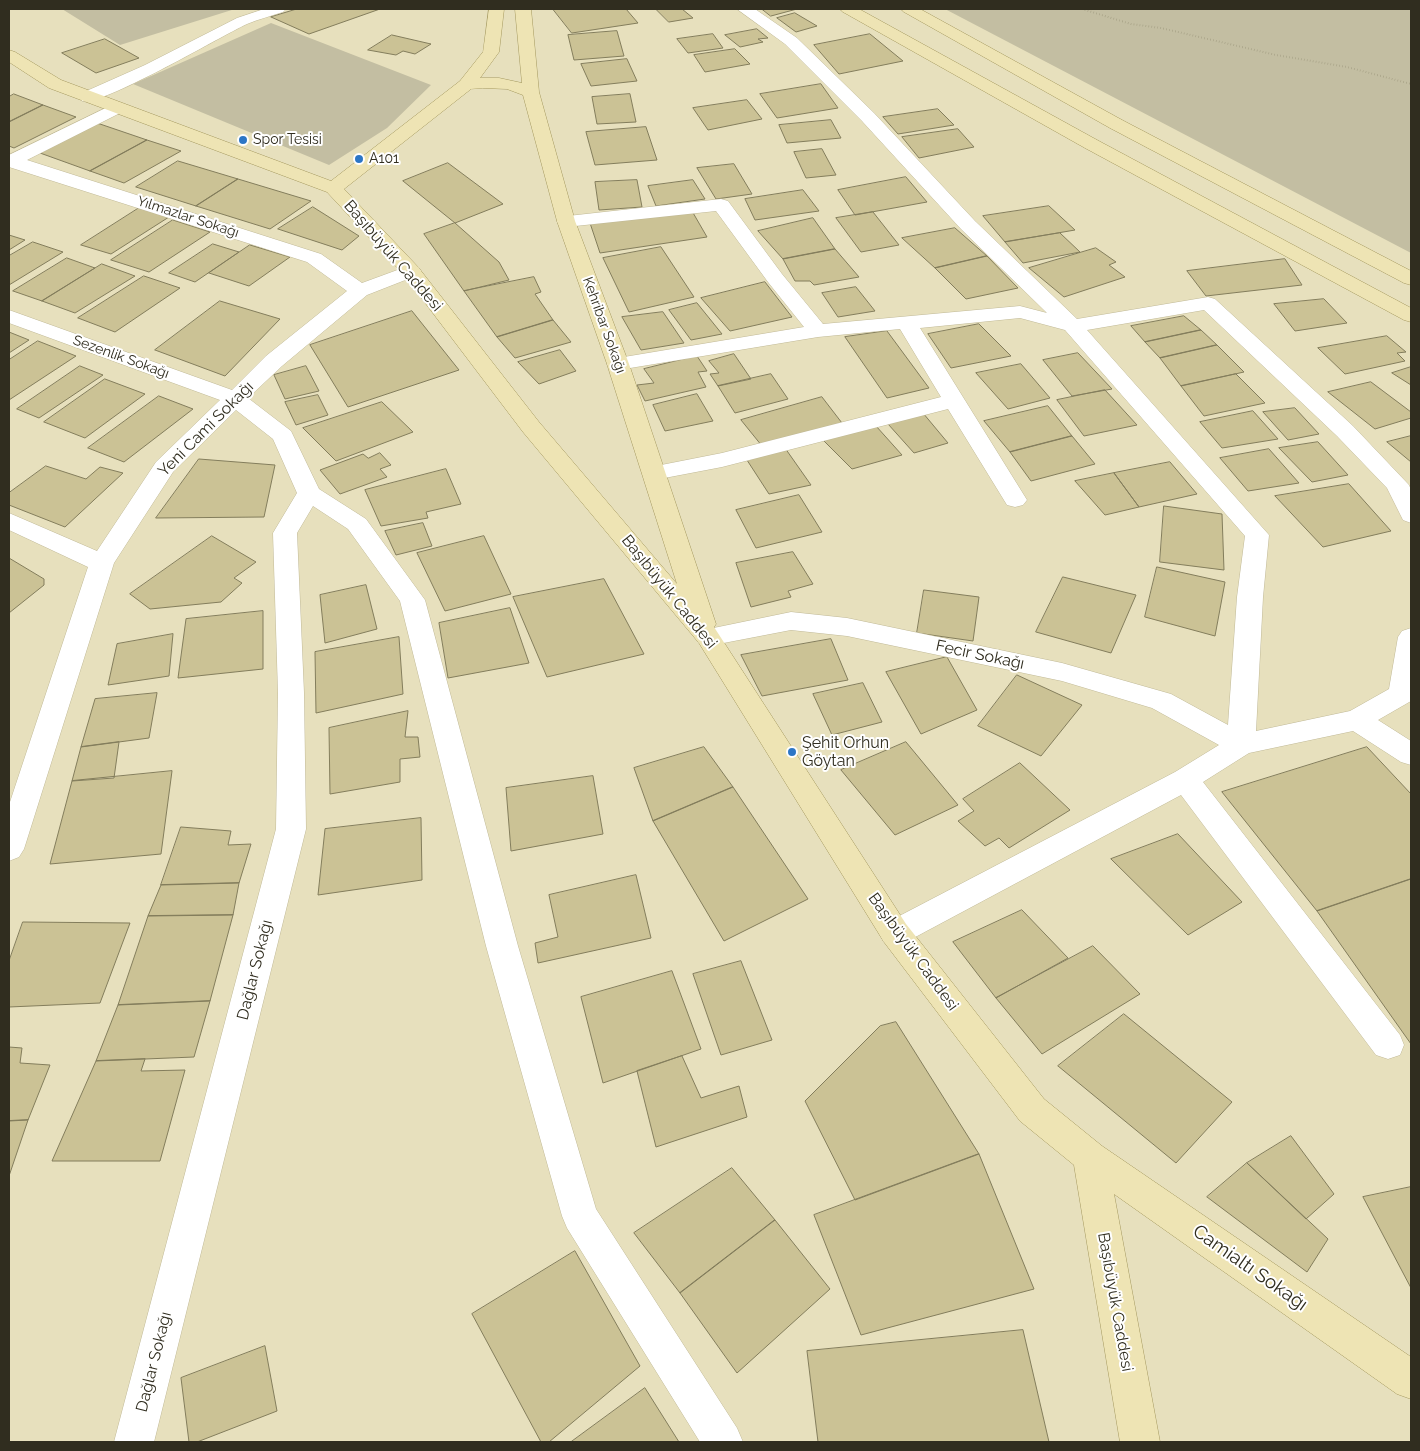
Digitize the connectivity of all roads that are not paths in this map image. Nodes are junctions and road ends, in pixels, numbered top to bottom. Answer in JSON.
{"nodes":[{"id":1,"x":278,"y":9,"type":"edge"},
{"id":2,"x":496,"y":9,"type":"edge"},
{"id":3,"x":523,"y":9,"type":"edge"},
{"id":4,"x":745,"y":9,"type":"edge"},
{"id":5,"x":848,"y":9,"type":"edge"},
{"id":6,"x":909,"y":9,"type":"edge"},
{"id":7,"x":9,"y":54,"type":"edge"},
{"id":8,"x":466,"y":85,"type":"junction"},
{"id":9,"x":531,"y":92,"type":"junction"},
{"id":10,"x":88,"y":97,"type":"junction"},
{"id":11,"x":116,"y":108,"type":"junction"},
{"id":12,"x":9,"y":161,"type":"edge"},
{"id":13,"x":333,"y":188,"type":"junction"},
{"id":14,"x":566,"y":221,"type":"junction"},
{"id":15,"x":411,"y":271,"type":"junction"},
{"id":16,"x":1411,"y":280,"type":"edge"},
{"id":17,"x":360,"y":291,"type":"junction"},
{"id":18,"x":9,"y":316,"type":"edge"},
{"id":19,"x":1411,"y":316,"type":"edge"},
{"id":20,"x":906,"y":322,"type":"junction"},
{"id":21,"x":1072,"y":326,"type":"junction"},
{"id":22,"x":818,"y":330,"type":"junction"},
{"id":23,"x":618,"y":364,"type":"junction"},
{"id":24,"x":234,"y":398,"type":"junction"},
{"id":25,"x":953,"y":401,"type":"junction"},
{"id":26,"x":654,"y":473,"type":"junction"},
{"id":27,"x":309,"y":493,"type":"junction"},
{"id":28,"x":1015,"y":500,"type":"dead end"},
{"id":29,"x":1411,"y":515,"type":"edge"},
{"id":30,"x":9,"y":521,"type":"edge"},
{"id":31,"x":102,"y":563,"type":"junction"},
{"id":32,"x":708,"y":637,"type":"junction"},
{"id":33,"x":1411,"y":637,"type":"edge"},
{"id":34,"x":1357,"y":720,"type":"junction"},
{"id":35,"x":1241,"y":744,"type":"junction"},
{"id":36,"x":1411,"y":755,"type":"edge"},
{"id":37,"x":1185,"y":780,"type":"junction"},
{"id":38,"x":9,"y":849,"type":"edge"},
{"id":39,"x":895,"y":933,"type":"junction"},
{"id":40,"x":1388,"y":1044,"type":"dead end"},
{"id":41,"x":1090,"y":1157,"type":"junction"},
{"id":42,"x":1411,"y":1380,"type":"edge"},
{"id":43,"x":134,"y":1442,"type":"edge"},
{"id":44,"x":723,"y":1442,"type":"edge"},
{"id":45,"x":1140,"y":1442,"type":"edge"}],
"edges":[{"from":1,"to":10,"type":"street"},
{"from":2,"to":8,"type":"main road"},
{"from":3,"to":9,"type":"main road","name":"Kehribar Sokağı"},
{"from":4,"to":21,"type":"street"},
{"from":5,"to":19,"type":"main road"},
{"from":6,"to":16,"type":"main road"},
{"from":7,"to":10,"type":"main road","name":"Başıbüyük Caddesi"},
{"from":8,"to":9,"type":"main road"},
{"from":8,"to":13,"type":"main road"},
{"from":9,"to":14,"type":"main road","name":"Kehribar Sokağı"},
{"from":10,"to":11,"type":"main road","name":"Başıbüyük Caddesi"},
{"from":11,"to":12,"type":"street"},
{"from":11,"to":13,"type":"main road","name":"Başıbüyük Caddesi"},
{"from":12,"to":17,"type":"street","name":"Yılmazlar Sokağı"},
{"from":13,"to":15,"type":"main road","name":"Başıbüyük Caddesi"},
{"from":14,"to":22,"type":"street"},
{"from":14,"to":23,"type":"main road","name":"Kehribar Sokağı"},
{"from":15,"to":17,"type":"street","name":"Yeni Cami Sokağı"},
{"from":15,"to":32,"type":"main road","name":"Başıbüyük Caddesi"},
{"from":17,"to":24,"type":"street","name":"Yeni Cami Sokağı"},
{"from":18,"to":24,"type":"street","name":"Sezenlik Sokağı"},
{"from":20,"to":21,"type":"street"},
{"from":20,"to":22,"type":"street"},
{"from":20,"to":25,"type":"street"},
{"from":21,"to":29,"type":"street"},
{"from":21,"to":35,"type":"street"},
{"from":22,"to":23,"type":"street"},
{"from":23,"to":26,"type":"main road","name":"Kehribar Sokağı"},
{"from":24,"to":27,"type":"street","name":"Sezenlik Sokağı"},
{"from":24,"to":31,"type":"street","name":"Yeni Cami Sokağı"},
{"from":25,"to":26,"type":"street"},
{"from":25,"to":28,"type":"street"},
{"from":26,"to":32,"type":"main road","name":"Kehribar Sokağı"},
{"from":27,"to":43,"type":"street","name":"Dağlar Sokağı"},
{"from":27,"to":44,"type":"street"},
{"from":30,"to":31,"type":"street"},
{"from":31,"to":38,"type":"street","name":"Yeni Cami Sokağı"},
{"from":32,"to":35,"type":"street","name":"Fecir Sokağı"},
{"from":32,"to":39,"type":"main road","name":"Başıbüyük Caddesi"},
{"from":33,"to":34,"type":"street"},
{"from":34,"to":35,"type":"street"},
{"from":34,"to":36,"type":"street"},
{"from":35,"to":37,"type":"street"},
{"from":37,"to":39,"type":"street"},
{"from":37,"to":40,"type":"street"},
{"from":39,"to":41,"type":"main road","name":"Başıbüyük Caddesi"},
{"from":41,"to":42,"type":"main road","name":"Camialtı Sokağı"},
{"from":41,"to":45,"type":"main road","name":"Başıbüyük Caddesi"}]}
